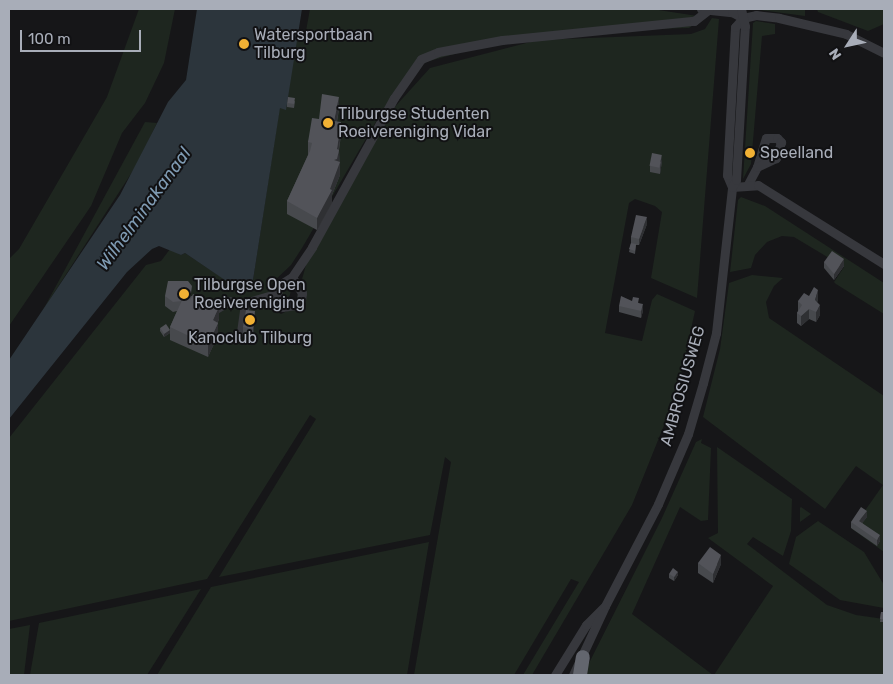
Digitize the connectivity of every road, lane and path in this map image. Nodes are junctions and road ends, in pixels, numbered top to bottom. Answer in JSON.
{"nodes":[{"id":1,"x":704,"y":9,"type":"edge"},
{"id":2,"x":757,"y":12,"type":"edge"},
{"id":3,"x":742,"y":13,"type":"edge"},
{"id":4,"x":884,"y":53,"type":"edge"},
{"id":5,"x":757,"y":167,"type":"dead end"},
{"id":6,"x":748,"y":184,"type":"junction"},
{"id":7,"x":732,"y":187,"type":"junction"},
{"id":8,"x":884,"y":264,"type":"edge"},
{"id":9,"x":292,"y":277,"type":"junction"},
{"id":10,"x":275,"y":294,"type":"junction"},
{"id":11,"x":244,"y":304,"type":"junction"},
{"id":12,"x":208,"y":313,"type":"edge"},
{"id":13,"x":241,"y":332,"type":"edge"},
{"id":14,"x":604,"y":606,"type":"junction"},
{"id":15,"x":582,"y":657,"type":"junction"},
{"id":16,"x":555,"y":675,"type":"edge"},
{"id":17,"x":573,"y":675,"type":"edge"},
{"id":18,"x":580,"y":675,"type":"edge"}],
"edges":[{"from":1,"to":3,"type":"street"},
{"from":1,"to":9,"type":"street"},
{"from":2,"to":3,"type":"street"},
{"from":2,"to":4,"type":"street"},
{"from":3,"to":7,"type":"street","name":"AMBROSIUSWEG"},
{"from":5,"to":6,"type":"street"},
{"from":6,"to":7,"type":"street"},
{"from":6,"to":8,"type":"street"},
{"from":7,"to":14,"type":"street","name":"AMBROSIUSWEG"},
{"from":9,"to":10,"type":"street"},
{"from":9,"to":10,"type":"street"},
{"from":10,"to":11,"type":"street"},
{"from":11,"to":12,"type":"street"},
{"from":11,"to":13,"type":"street"},
{"from":14,"to":15,"type":"street","name":"AMBROSIUSWEG"},
{"from":14,"to":16,"type":"street","name":"AMBROSIUSWEG"},
{"from":15,"to":17,"type":"street","name":"AMBROSIUSWEG"},
{"from":15,"to":18,"type":"highway"}]}
